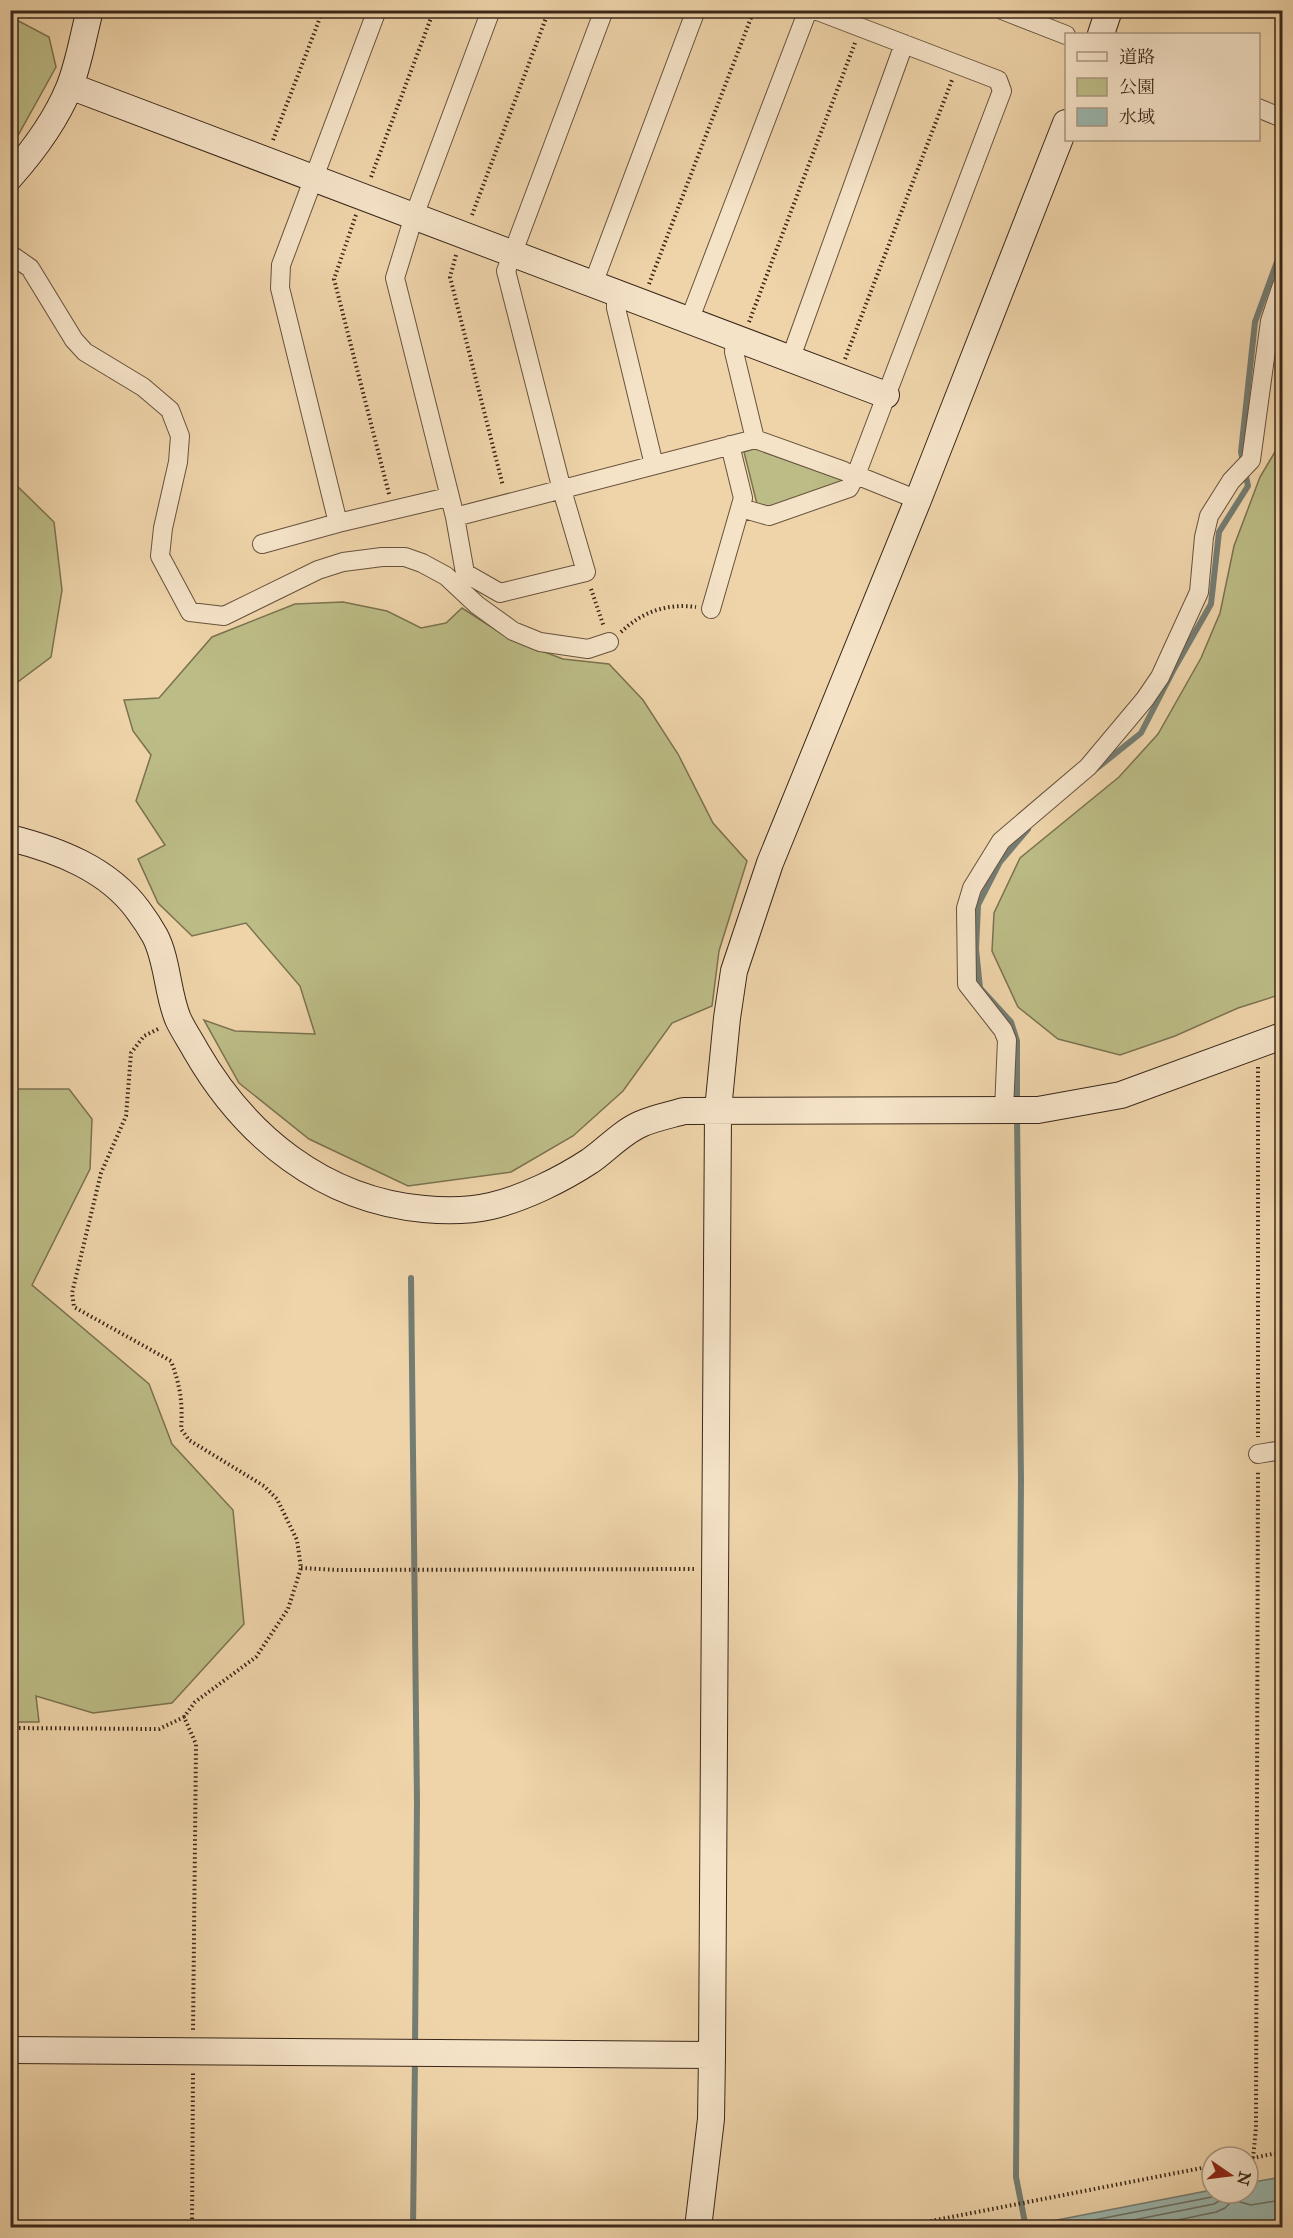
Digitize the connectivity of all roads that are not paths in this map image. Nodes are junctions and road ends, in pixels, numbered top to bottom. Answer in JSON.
{"nodes":[{"id":1,"x":90,"y":10,"type":"edge"},
{"id":2,"x":377,"y":10,"type":"edge"},
{"id":3,"x":491,"y":10,"type":"edge"},
{"id":4,"x":604,"y":10,"type":"edge"},
{"id":5,"x":696,"y":10,"type":"edge"},
{"id":6,"x":808,"y":10,"type":"edge"},
{"id":7,"x":815,"y":10,"type":"edge"},
{"id":8,"x":1002,"y":10,"type":"edge"},
{"id":9,"x":1109,"y":10,"type":"edge"},
{"id":10,"x":1101,"y":33,"type":"edge"},
{"id":11,"x":1065,"y":34,"type":"edge"},
{"id":12,"x":904,"y":44,"type":"junction"},
{"id":13,"x":70,"y":86,"type":"junction"},
{"id":14,"x":1260,"y":109,"type":"edge"},
{"id":15,"x":1282,"y":118,"type":"edge"},
{"id":16,"x":1065,"y":126,"type":"edge"},
{"id":17,"x":10,"y":177,"type":"edge"},
{"id":18,"x":314,"y":178,"type":"junction"},
{"id":19,"x":414,"y":216,"type":"junction"},
{"id":20,"x":10,"y":254,"type":"edge"},
{"id":21,"x":513,"y":254,"type":"junction"},
{"id":22,"x":1282,"y":285,"type":"edge"},
{"id":23,"x":604,"y":289,"type":"junction"},
{"id":24,"x":689,"y":321,"type":"junction"},
{"id":25,"x":741,"y":333,"type":"junction"},
{"id":26,"x":790,"y":360,"type":"junction"},
{"id":27,"x":886,"y":395,"type":"junction"},
{"id":28,"x":755,"y":439,"type":"junction"},
{"id":29,"x":730,"y":446,"type":"junction"},
{"id":30,"x":654,"y":465,"type":"junction"},
{"id":31,"x":850,"y":473,"type":"junction"},
{"id":32,"x":562,"y":490,"type":"junction"},
{"id":33,"x":448,"y":497,"type":"junction"},
{"id":34,"x":918,"y":500,"type":"junction"},
{"id":35,"x":741,"y":507,"type":"junction"},
{"id":36,"x":454,"y":517,"type":"junction"},
{"id":37,"x":338,"y":522,"type":"junction"},
{"id":38,"x":262,"y":544,"type":"dead end"},
{"id":39,"x":711,"y":609,"type":"road end"},
{"id":40,"x":609,"y":642,"type":"road end"},
{"id":41,"x":10,"y":838,"type":"edge"},
{"id":42,"x":1282,"y":1036,"type":"edge"},
{"id":43,"x":718,"y":1110,"type":"junction"},
{"id":44,"x":1014,"y":1110,"type":"junction"},
{"id":45,"x":1282,"y":1450,"type":"edge"},
{"id":46,"x":1258,"y":1454,"type":"road end"},
{"id":47,"x":10,"y":2050,"type":"edge"},
{"id":48,"x":712,"y":2055,"type":"junction"},
{"id":49,"x":699,"y":2228,"type":"edge"}],
"edges":[{"from":1,"to":13,"type":"street"},
{"from":2,"to":18,"type":"street"},
{"from":3,"to":19,"type":"street"},
{"from":4,"to":21,"type":"street"},
{"from":5,"to":23,"type":"street"},
{"from":6,"to":24,"type":"street"},
{"from":7,"to":12,"type":"street"},
{"from":8,"to":11,"type":"street"},
{"from":9,"to":10,"type":"street"},
{"from":12,"to":26,"type":"street"},
{"from":12,"to":27,"type":"street"},
{"from":13,"to":17,"type":"street"},
{"from":13,"to":18,"type":"street"},
{"from":14,"to":15,"type":"street"},
{"from":16,"to":34,"type":"street"},
{"from":18,"to":19,"type":"street"},
{"from":18,"to":37,"type":"street"},
{"from":19,"to":21,"type":"street"},
{"from":19,"to":33,"type":"street"},
{"from":20,"to":40,"type":"street"},
{"from":21,"to":23,"type":"street"},
{"from":21,"to":32,"type":"street"},
{"from":22,"to":44,"type":"street"},
{"from":23,"to":24,"type":"street"},
{"from":23,"to":30,"type":"street"},
{"from":24,"to":25,"type":"street"},
{"from":25,"to":26,"type":"street"},
{"from":25,"to":28,"type":"street"},
{"from":26,"to":27,"type":"street"},
{"from":27,"to":31,"type":"street"},
{"from":28,"to":29,"type":"street"},
{"from":28,"to":31,"type":"street"},
{"from":29,"to":30,"type":"street"},
{"from":29,"to":35,"type":"street"},
{"from":30,"to":32,"type":"street"},
{"from":31,"to":34,"type":"street"},
{"from":31,"to":35,"type":"street"},
{"from":32,"to":36,"type":"street"},
{"from":32,"to":36,"type":"street"},
{"from":33,"to":36,"type":"street"},
{"from":33,"to":37,"type":"street"},
{"from":34,"to":43,"type":"street"},
{"from":35,"to":39,"type":"street"},
{"from":37,"to":38,"type":"street"},
{"from":41,"to":43,"type":"street"},
{"from":42,"to":44,"type":"street"},
{"from":43,"to":44,"type":"street"},
{"from":43,"to":48,"type":"street"},
{"from":45,"to":46,"type":"street"},
{"from":47,"to":48,"type":"street"},
{"from":48,"to":49,"type":"street"}]}
